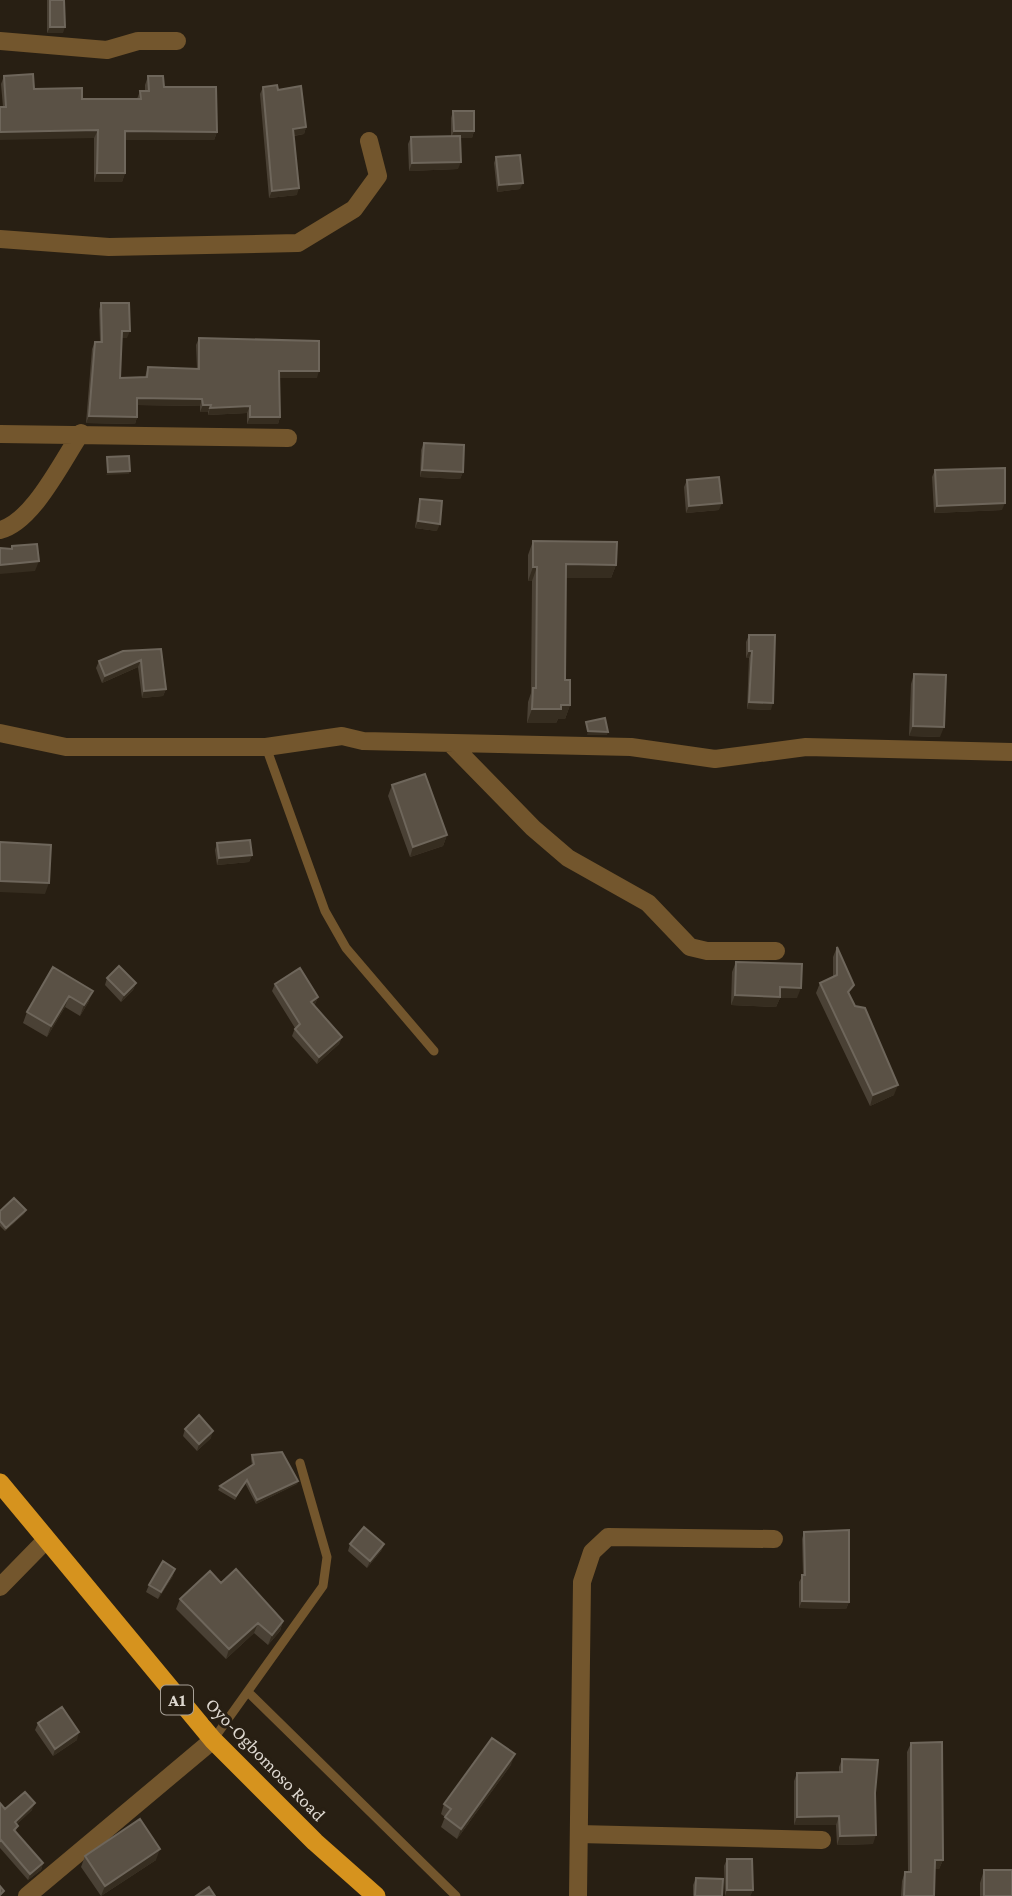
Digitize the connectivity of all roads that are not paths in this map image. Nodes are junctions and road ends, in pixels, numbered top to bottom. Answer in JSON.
{"nodes":[{"id":1,"x":0,"y":41,"type":"edge"},
{"id":2,"x":177,"y":41,"type":"dead end"},
{"id":3,"x":369,"y":141,"type":"dead end"},
{"id":4,"x":0,"y":239,"type":"edge"},
{"id":5,"x":81,"y":433,"type":"junction"},
{"id":6,"x":0,"y":434,"type":"edge"},
{"id":7,"x":288,"y":438,"type":"dead end"},
{"id":8,"x":0,"y":530,"type":"edge"},
{"id":9,"x":0,"y":733,"type":"edge"},
{"id":10,"x":450,"y":744,"type":"junction"},
{"id":11,"x":266,"y":747,"type":"junction"},
{"id":12,"x":1012,"y":752,"type":"edge"},
{"id":13,"x":776,"y":951,"type":"dead end"},
{"id":14,"x":434,"y":1051,"type":"dead end"},
{"id":15,"x":300,"y":1463,"type":"dead end"},
{"id":16,"x":5,"y":1494,"type":"edge"},
{"id":17,"x":774,"y":1539,"type":"dead end"},
{"id":18,"x":46,"y":1540,"type":"junction"},
{"id":19,"x":0,"y":1587,"type":"edge"},
{"id":20,"x":248,"y":1692,"type":"junction"},
{"id":21,"x":213,"y":1740,"type":"junction"},
{"id":22,"x":579,"y":1834,"type":"junction"},
{"id":23,"x":822,"y":1840,"type":"dead end"},
{"id":24,"x":27,"y":1896,"type":"edge"},
{"id":25,"x":376,"y":1896,"type":"edge"},
{"id":26,"x":456,"y":1896,"type":"edge"},
{"id":27,"x":578,"y":1896,"type":"edge"}],
"edges":[{"from":1,"to":2,"type":"street"},
{"from":3,"to":4,"type":"street"},
{"from":5,"to":6,"type":"street"},
{"from":5,"to":7,"type":"street"},
{"from":5,"to":8,"type":"street"},
{"from":9,"to":11,"type":"street"},
{"from":10,"to":11,"type":"street"},
{"from":10,"to":12,"type":"street"},
{"from":10,"to":13,"type":"street"},
{"from":11,"to":14,"type":"lane"},
{"from":15,"to":20,"type":"lane"},
{"from":16,"to":18,"type":"highway","name":"Oyo-Ogbomoso Road","number":"A1"},
{"from":17,"to":22,"type":"street"},
{"from":18,"to":19,"type":"street"},
{"from":18,"to":21,"type":"highway","name":"Oyo-Ogbomoso Road","number":"A1"},
{"from":20,"to":21,"type":"lane"},
{"from":20,"to":26,"type":"lane"},
{"from":21,"to":24,"type":"street"},
{"from":21,"to":25,"type":"highway","name":"Oyo-Ogbomoso Road","number":"A1"},
{"from":22,"to":23,"type":"street"},
{"from":22,"to":27,"type":"street"}]}
